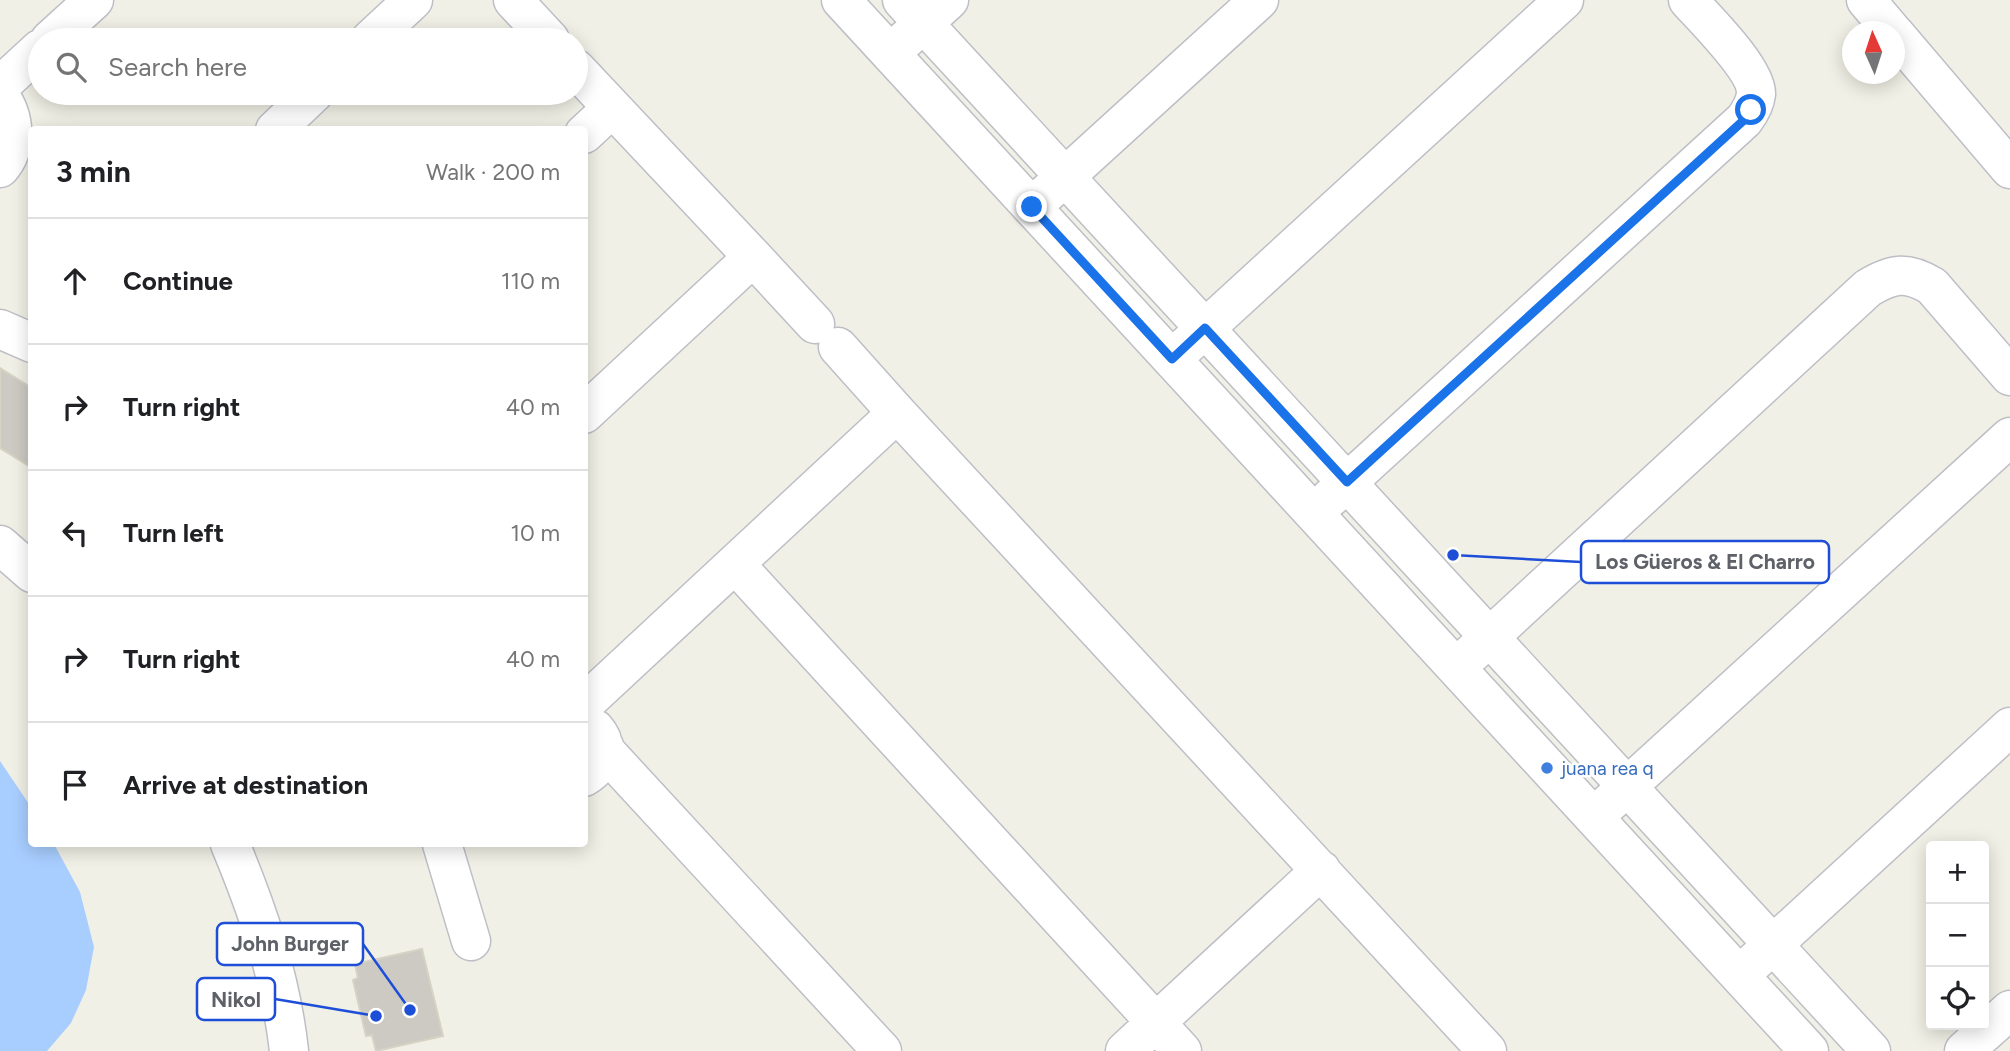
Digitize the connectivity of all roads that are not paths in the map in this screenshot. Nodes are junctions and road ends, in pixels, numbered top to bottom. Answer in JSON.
{"nodes":[{"id":1,"x":94,"y":0,"type":"edge"},
{"id":2,"x":413,"y":0,"type":"edge"},
{"id":3,"x":513,"y":0,"type":"edge"},
{"id":4,"x":841,"y":0,"type":"edge"},
{"id":5,"x":1259,"y":0,"type":"edge"},
{"id":6,"x":1564,"y":0,"type":"edge"},
{"id":7,"x":1688,"y":0,"type":"edge"},
{"id":8,"x":1866,"y":0,"type":"edge"},
{"id":9,"x":925,"y":8,"type":"edge"},
{"id":10,"x":1884,"y":21,"type":"edge"},
{"id":11,"x":63,"y":28,"type":"edge"},
{"id":12,"x":383,"y":28,"type":"edge"},
{"id":13,"x":539,"y":28,"type":"edge"},
{"id":14,"x":1905,"y":46,"type":"edge"},
{"id":15,"x":890,"y":54,"type":"junction"},
{"id":16,"x":28,"y":60,"type":"edge"},
{"id":17,"x":0,"y":86,"type":"edge"},
{"id":18,"x":0,"y":96,"type":"edge"},
{"id":19,"x":588,"y":97,"type":"edge"},
{"id":20,"x":301,"y":105,"type":"edge"},
{"id":21,"x":598,"y":121,"type":"edge"},
{"id":22,"x":279,"y":126,"type":"edge"},
{"id":23,"x":2010,"y":169,"type":"edge"},
{"id":24,"x":12,"y":171,"type":"edge"},
{"id":25,"x":1065,"y":176,"type":"junction"},
{"id":26,"x":1032,"y":207,"type":"junction"},
{"id":27,"x":753,"y":257,"type":"junction"},
{"id":28,"x":1205,"y":328,"type":"junction"},
{"id":29,"x":0,"y":329,"type":"edge"},
{"id":30,"x":28,"y":341,"type":"edge"},
{"id":31,"x":1172,"y":359,"type":"junction"},
{"id":32,"x":2010,"y":376,"type":"edge"},
{"id":33,"x":588,"y":410,"type":"edge"},
{"id":34,"x":897,"y":413,"type":"junction"},
{"id":35,"x":2010,"y":438,"type":"edge"},
{"id":36,"x":1347,"y":482,"type":"junction"},
{"id":37,"x":1314,"y":513,"type":"junction"},
{"id":38,"x":0,"y":545,"type":"edge"},
{"id":39,"x":735,"y":564,"type":"junction"},
{"id":40,"x":28,"y":570,"type":"edge"},
{"id":41,"x":1489,"y":637,"type":"junction"},
{"id":42,"x":1456,"y":668,"type":"junction"},
{"id":43,"x":593,"y":720,"type":"edge"},
{"id":44,"x":2010,"y":727,"type":"edge"},
{"id":45,"x":588,"y":774,"type":"edge"},
{"id":46,"x":588,"y":778,"type":"edge"},
{"id":47,"x":1628,"y":786,"type":"junction"},
{"id":48,"x":640,"y":788,"type":"junction"},
{"id":49,"x":1593,"y":817,"type":"junction"},
{"id":50,"x":231,"y":847,"type":"edge"},
{"id":51,"x":443,"y":847,"type":"edge"},
{"id":52,"x":1321,"y":870,"type":"junction"},
{"id":53,"x":471,"y":941,"type":"dead end"},
{"id":54,"x":1773,"y":945,"type":"junction"},
{"id":55,"x":1740,"y":975,"type":"junction"},
{"id":56,"x":2010,"y":1010,"type":"edge"},
{"id":57,"x":1155,"y":1022,"type":"junction"},
{"id":58,"x":289,"y":1051,"type":"edge"},
{"id":59,"x":882,"y":1051,"type":"edge"},
{"id":60,"x":1125,"y":1051,"type":"edge"},
{"id":61,"x":1182,"y":1051,"type":"edge"},
{"id":62,"x":1487,"y":1051,"type":"edge"},
{"id":63,"x":1809,"y":1051,"type":"edge"},
{"id":64,"x":1871,"y":1051,"type":"edge"},
{"id":65,"x":1964,"y":1051,"type":"edge"}],
"edges":[{"from":1,"to":11,"type":"street"},
{"from":2,"to":12,"type":"street"},
{"from":3,"to":13,"type":"street"},
{"from":4,"to":15,"type":"street"},
{"from":5,"to":25,"type":"street"},
{"from":6,"to":28,"type":"street"},
{"from":7,"to":36,"type":"street"},
{"from":8,"to":10,"type":"street"},
{"from":9,"to":15,"type":"street"},
{"from":9,"to":25,"type":"street"},
{"from":14,"to":23,"type":"street"},
{"from":15,"to":26,"type":"street"},
{"from":16,"to":17,"type":"street"},
{"from":18,"to":24,"type":"street"},
{"from":19,"to":21,"type":"street"},
{"from":20,"to":22,"type":"street"},
{"from":21,"to":27,"type":"street"},
{"from":25,"to":26,"type":"street"},
{"from":25,"to":28,"type":"street"},
{"from":26,"to":31,"type":"street"},
{"from":27,"to":33,"type":"street"},
{"from":27,"to":34,"type":"street"},
{"from":28,"to":31,"type":"street"},
{"from":28,"to":36,"type":"street"},
{"from":29,"to":30,"type":"street"},
{"from":31,"to":37,"type":"street"},
{"from":32,"to":41,"type":"street"},
{"from":34,"to":39,"type":"street"},
{"from":34,"to":52,"type":"street"},
{"from":35,"to":47,"type":"street"},
{"from":36,"to":37,"type":"street"},
{"from":36,"to":41,"type":"street"},
{"from":37,"to":42,"type":"street"},
{"from":38,"to":40,"type":"street"},
{"from":39,"to":43,"type":"street"},
{"from":39,"to":57,"type":"street"},
{"from":41,"to":42,"type":"street"},
{"from":41,"to":47,"type":"street"},
{"from":42,"to":49,"type":"street"},
{"from":43,"to":45,"type":"street"},
{"from":43,"to":48,"type":"street"},
{"from":44,"to":54,"type":"street"},
{"from":46,"to":48,"type":"street"},
{"from":47,"to":49,"type":"street"},
{"from":47,"to":54,"type":"street"},
{"from":48,"to":59,"type":"street"},
{"from":49,"to":55,"type":"street"},
{"from":50,"to":58,"type":"street"},
{"from":51,"to":53,"type":"street"},
{"from":52,"to":57,"type":"street"},
{"from":52,"to":62,"type":"street"},
{"from":54,"to":55,"type":"street"},
{"from":54,"to":64,"type":"street"},
{"from":55,"to":63,"type":"street"},
{"from":56,"to":65,"type":"street"},
{"from":57,"to":60,"type":"street"},
{"from":57,"to":61,"type":"street"}]}
